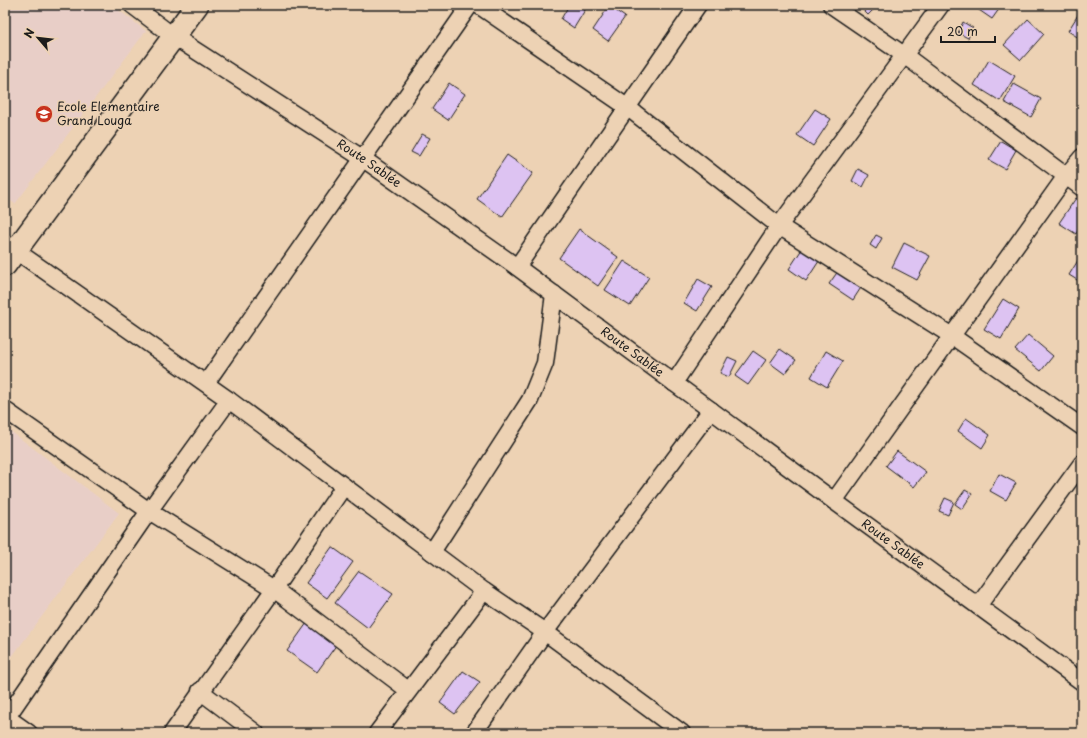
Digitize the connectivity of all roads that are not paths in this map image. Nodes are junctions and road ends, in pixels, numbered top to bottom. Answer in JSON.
{"nodes":[{"id":1,"x":132,"y":5,"type":"edge"},
{"id":2,"x":197,"y":5,"type":"edge"},
{"id":3,"x":470,"y":5,"type":"edge"},
{"id":4,"x":478,"y":5,"type":"edge"},
{"id":5,"x":698,"y":5,"type":"edge"},
{"id":6,"x":831,"y":5,"type":"edge"},
{"id":7,"x":941,"y":5,"type":"edge"},
{"id":8,"x":173,"y":36,"type":"junction"},
{"id":9,"x":904,"y":55,"type":"junction"},
{"id":10,"x":627,"y":107,"type":"junction"},
{"id":11,"x":1082,"y":157,"type":"edge"},
{"id":12,"x":362,"y":158,"type":"junction"},
{"id":13,"x":1066,"y":176,"type":"junction"},
{"id":14,"x":1082,"y":188,"type":"edge"},
{"id":15,"x":779,"y":226,"type":"junction"},
{"id":16,"x":9,"y":253,"type":"edge"},
{"id":17,"x":517,"y":267,"type":"junction"},
{"id":18,"x":554,"y":294,"type":"junction"},
{"id":19,"x":952,"y":336,"type":"junction"},
{"id":20,"x":206,"y":383,"type":"junction"},
{"id":21,"x":674,"y":383,"type":"junction"},
{"id":22,"x":229,"y":400,"type":"junction"},
{"id":23,"x":5,"y":410,"type":"edge"},
{"id":24,"x":711,"y":410,"type":"junction"},
{"id":25,"x":1082,"y":427,"type":"edge"},
{"id":26,"x":1082,"y":464,"type":"edge"},
{"id":27,"x":344,"y":486,"type":"junction"},
{"id":28,"x":834,"y":501,"type":"junction"},
{"id":29,"x":149,"y":511,"type":"junction"},
{"id":30,"x":432,"y":552,"type":"junction"},
{"id":31,"x":274,"y":589,"type":"junction"},
{"id":32,"x":484,"y":590,"type":"junction"},
{"id":33,"x":978,"y":606,"type":"junction"},
{"id":34,"x":545,"y":632,"type":"junction"},
{"id":35,"x":1082,"y":682,"type":"edge"},
{"id":36,"x":408,"y":690,"type":"junction"},
{"id":37,"x":200,"y":691,"type":"junction"},
{"id":38,"x":6,"y":717,"type":"edge"},
{"id":39,"x":29,"y":733,"type":"edge"},
{"id":40,"x":172,"y":733,"type":"edge"},
{"id":41,"x":256,"y":733,"type":"edge"},
{"id":42,"x":377,"y":733,"type":"edge"},
{"id":43,"x":474,"y":733,"type":"edge"},
{"id":44,"x":682,"y":733,"type":"edge"}],
"edges":[{"from":1,"to":8,"type":"street","name":"Route Sablée"},
{"from":2,"to":8,"type":"street"},
{"from":3,"to":12,"type":"street"},
{"from":4,"to":10,"type":"street"},
{"from":5,"to":10,"type":"street"},
{"from":6,"to":9,"type":"street"},
{"from":7,"to":9,"type":"street"},
{"from":8,"to":12,"type":"street","name":"Route Sablée"},
{"from":8,"to":16,"type":"street"},
{"from":9,"to":13,"type":"street"},
{"from":9,"to":15,"type":"street"},
{"from":10,"to":15,"type":"street"},
{"from":10,"to":17,"type":"street"},
{"from":11,"to":13,"type":"street"},
{"from":12,"to":17,"type":"street","name":"Route Sablée"},
{"from":12,"to":20,"type":"street"},
{"from":13,"to":14,"type":"street"},
{"from":13,"to":19,"type":"street"},
{"from":15,"to":19,"type":"street"},
{"from":15,"to":21,"type":"street"},
{"from":16,"to":20,"type":"street"},
{"from":17,"to":18,"type":"street","name":"Route Sablée"},
{"from":18,"to":21,"type":"street","name":"Route Sablée"},
{"from":18,"to":30,"type":"street"},
{"from":19,"to":25,"type":"street"},
{"from":19,"to":28,"type":"street"},
{"from":20,"to":22,"type":"street"},
{"from":21,"to":24,"type":"street","name":"Route Sablée"},
{"from":22,"to":27,"type":"street"},
{"from":22,"to":29,"type":"street"},
{"from":23,"to":29,"type":"street"},
{"from":24,"to":28,"type":"street","name":"Route Sablée"},
{"from":24,"to":34,"type":"street"},
{"from":26,"to":33,"type":"street"},
{"from":27,"to":30,"type":"street"},
{"from":27,"to":31,"type":"street"},
{"from":28,"to":33,"type":"street","name":"Route Sablée"},
{"from":29,"to":31,"type":"street"},
{"from":29,"to":38,"type":"street"},
{"from":30,"to":32,"type":"street"},
{"from":31,"to":36,"type":"street"},
{"from":31,"to":37,"type":"street"},
{"from":32,"to":34,"type":"street"},
{"from":32,"to":36,"type":"street"},
{"from":33,"to":35,"type":"street","name":"Route Sablée"},
{"from":34,"to":43,"type":"street"},
{"from":34,"to":44,"type":"street"},
{"from":36,"to":42,"type":"street"},
{"from":37,"to":40,"type":"street"},
{"from":37,"to":41,"type":"street"},
{"from":38,"to":39,"type":"street"}]}
